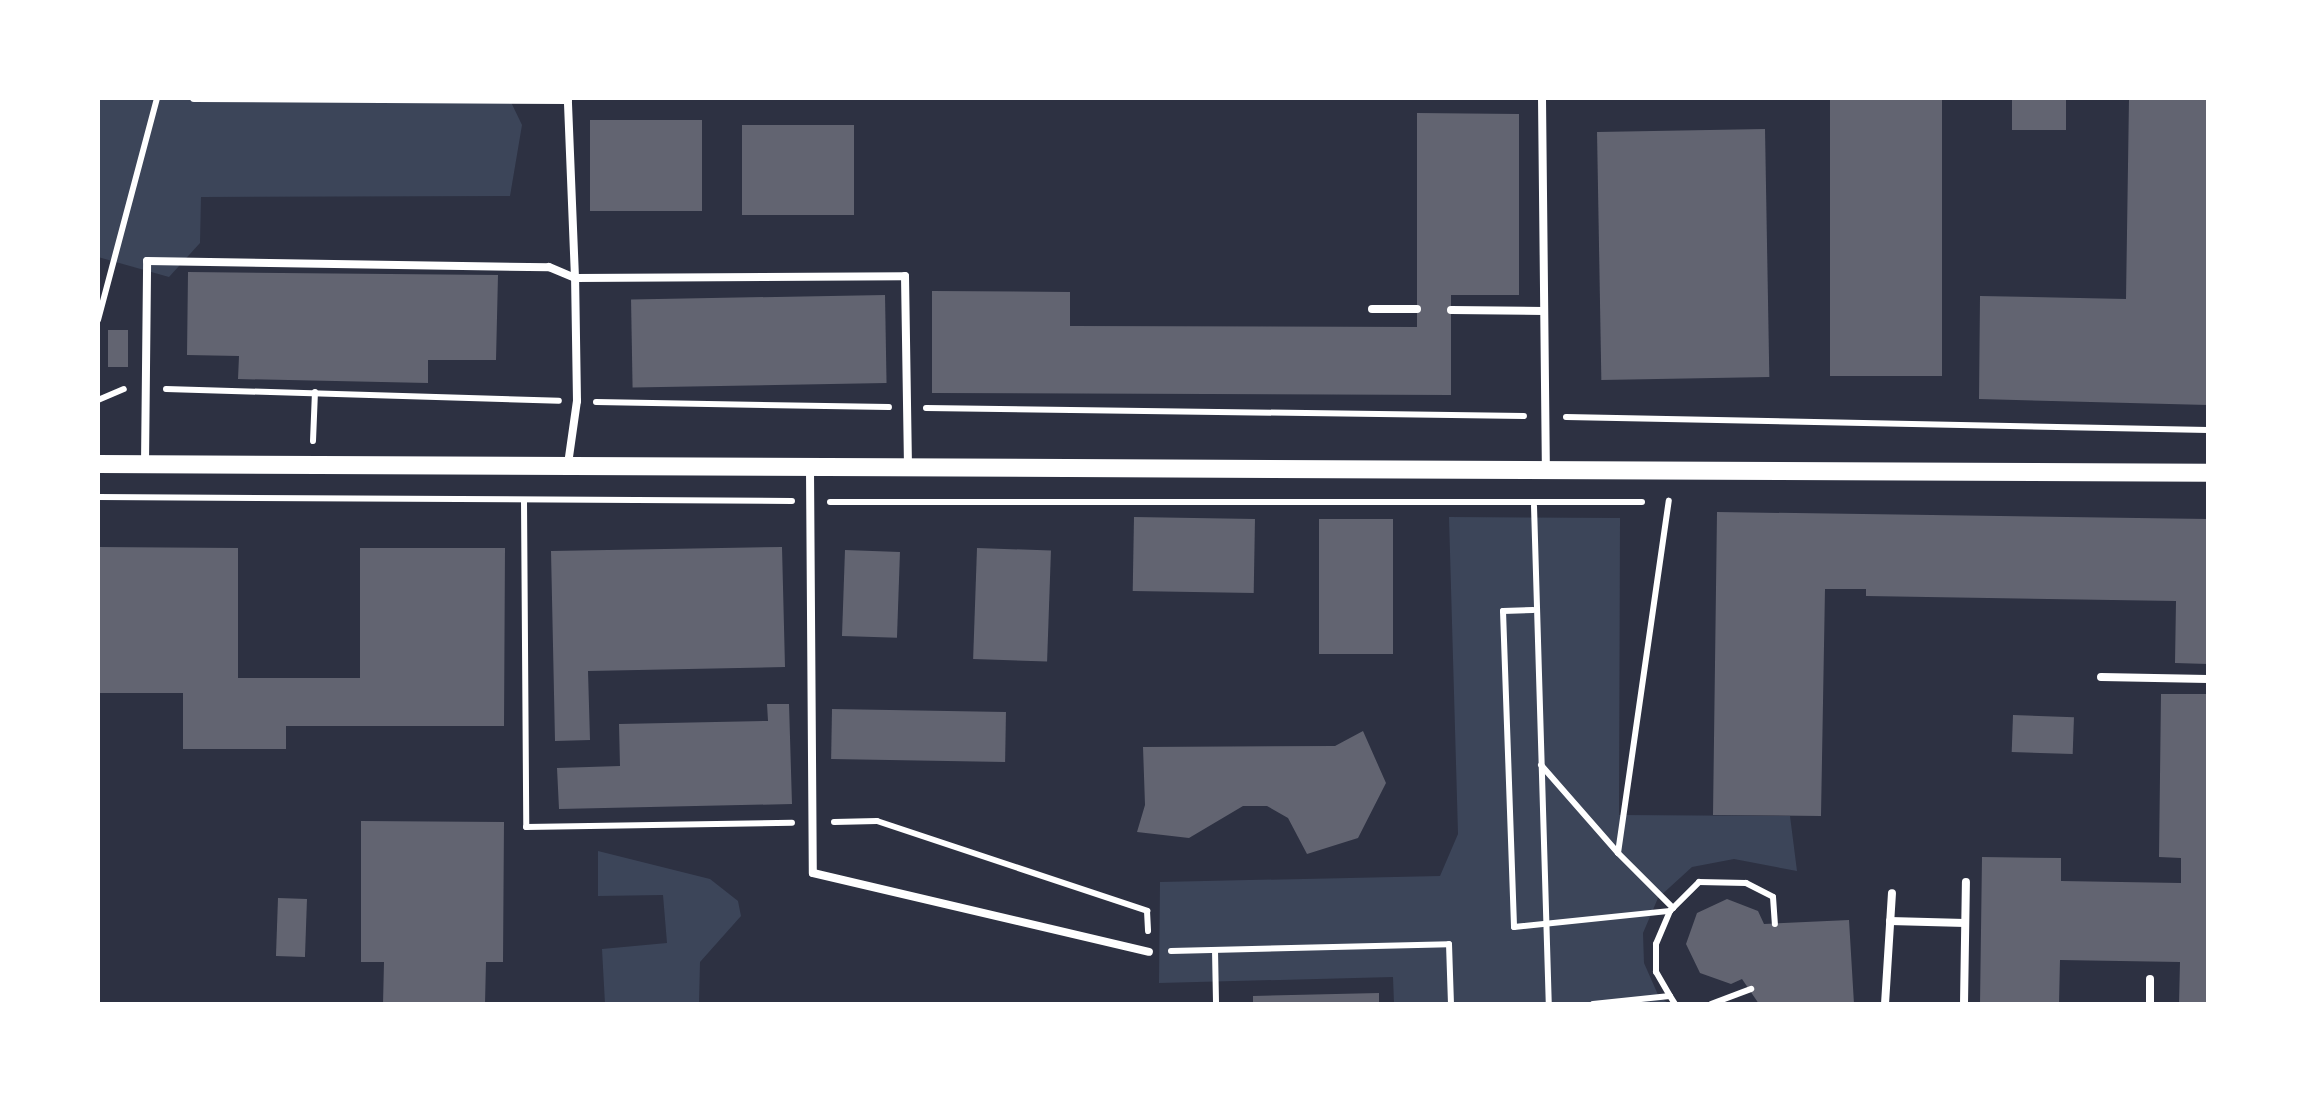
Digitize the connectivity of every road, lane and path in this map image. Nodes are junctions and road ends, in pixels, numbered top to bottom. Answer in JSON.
{"nodes":[{"id":1,"x":157,"y":98,"type":"edge"},
{"id":2,"x":194,"y":98,"type":"edge"},
{"id":3,"x":1542,"y":98,"type":"edge"},
{"id":4,"x":575,"y":278,"type":"junction"},
{"id":5,"x":1372,"y":309,"type":"dead end"},
{"id":6,"x":1418,"y":309,"type":"dead end"},
{"id":7,"x":1451,"y":310,"type":"dead end"},
{"id":8,"x":1544,"y":311,"type":"junction"},
{"id":9,"x":98,"y":320,"type":"edge"},
{"id":10,"x":146,"y":388,"type":"junction"},
{"id":11,"x":98,"y":400,"type":"edge"},
{"id":12,"x":577,"y":401,"type":"junction"},
{"id":13,"x":908,"y":408,"type":"junction"},
{"id":14,"x":1545,"y":416,"type":"junction"},
{"id":15,"x":2208,"y":430,"type":"edge"},
{"id":16,"x":98,"y":464,"type":"edge"},
{"id":17,"x":145,"y":464,"type":"junction"},
{"id":18,"x":568,"y":468,"type":"junction"},
{"id":19,"x":810,"y":470,"type":"junction"},
{"id":20,"x":908,"y":470,"type":"junction"},
{"id":21,"x":2208,"y":473,"type":"edge"},
{"id":22,"x":1546,"y":474,"type":"junction"},
{"id":23,"x":98,"y":498,"type":"edge"},
{"id":24,"x":524,"y":501,"type":"junction"},
{"id":25,"x":1669,"y":501,"type":"junction"},
{"id":26,"x":1689,"y":501,"type":"dead end"},
{"id":27,"x":810,"y":502,"type":"junction"},
{"id":28,"x":1534,"y":506,"type":"junction"},
{"id":29,"x":1533,"y":610,"type":"junction"},
{"id":30,"x":2101,"y":677,"type":"dead end"},
{"id":31,"x":2208,"y":679,"type":"edge"},
{"id":32,"x":1540,"y":764,"type":"junction"},
{"id":33,"x":813,"y":822,"type":"junction"},
{"id":34,"x":1618,"y":853,"type":"junction"},
{"id":35,"x":1966,"y":882,"type":"dead end"},
{"id":36,"x":1892,"y":893,"type":"dead end"},
{"id":37,"x":1671,"y":909,"type":"junction"},
{"id":38,"x":1890,"y":921,"type":"junction"},
{"id":39,"x":1965,"y":923,"type":"junction"},
{"id":40,"x":1542,"y":924,"type":"junction"},
{"id":41,"x":1775,"y":924,"type":"dead end"},
{"id":42,"x":1215,"y":950,"type":"junction"},
{"id":43,"x":1149,"y":952,"type":"junction"},
{"id":44,"x":2150,"y":979,"type":"dead end"},
{"id":45,"x":1750,"y":989,"type":"dead end"},
{"id":46,"x":1670,"y":996,"type":"junction"},
{"id":47,"x":1216,"y":1004,"type":"edge"},
{"id":48,"x":1450,"y":1004,"type":"edge"},
{"id":49,"x":1550,"y":1004,"type":"edge"},
{"id":50,"x":1593,"y":1004,"type":"edge"},
{"id":51,"x":1676,"y":1004,"type":"edge"},
{"id":52,"x":1710,"y":1004,"type":"edge"},
{"id":53,"x":1886,"y":1004,"type":"edge"},
{"id":54,"x":1964,"y":1004,"type":"edge"},
{"id":55,"x":2150,"y":1004,"type":"edge"}],
"edges":[{"from":1,"to":9,"type":"path"},
{"from":2,"to":4,"type":"lane"},
{"from":3,"to":8,"type":"lane"},
{"from":4,"to":10,"type":"lane"},
{"from":4,"to":12,"type":"lane"},
{"from":4,"to":13,"type":"lane"},
{"from":5,"to":6,"type":"lane"},
{"from":7,"to":8,"type":"lane"},
{"from":8,"to":14,"type":"lane"},
{"from":10,"to":11,"type":"path"},
{"from":10,"to":12,"type":"path"},
{"from":10,"to":17,"type":"lane"},
{"from":12,"to":13,"type":"path"},
{"from":12,"to":18,"type":"lane"},
{"from":13,"to":14,"type":"path"},
{"from":13,"to":20,"type":"lane"},
{"from":14,"to":15,"type":"path"},
{"from":14,"to":22,"type":"lane"},
{"from":16,"to":17,"type":"street"},
{"from":17,"to":18,"type":"street"},
{"from":18,"to":19,"type":"street"},
{"from":19,"to":20,"type":"street"},
{"from":19,"to":27,"type":"lane"},
{"from":20,"to":22,"type":"street"},
{"from":21,"to":22,"type":"street"},
{"from":23,"to":24,"type":"path"},
{"from":24,"to":27,"type":"path"},
{"from":24,"to":33,"type":"path"},
{"from":25,"to":26,"type":"path"},
{"from":25,"to":28,"type":"path"},
{"from":25,"to":34,"type":"path"},
{"from":27,"to":28,"type":"path"},
{"from":27,"to":33,"type":"lane"},
{"from":28,"to":29,"type":"path"},
{"from":29,"to":32,"type":"path"},
{"from":29,"to":40,"type":"path"},
{"from":30,"to":31,"type":"lane"},
{"from":32,"to":34,"type":"path"},
{"from":32,"to":40,"type":"path"},
{"from":33,"to":43,"type":"path"},
{"from":33,"to":43,"type":"lane"},
{"from":34,"to":37,"type":"path"},
{"from":35,"to":39,"type":"lane"},
{"from":36,"to":38,"type":"lane"},
{"from":37,"to":40,"type":"path"},
{"from":37,"to":41,"type":"path"},
{"from":37,"to":46,"type":"path"},
{"from":38,"to":39,"type":"lane"},
{"from":38,"to":53,"type":"lane"},
{"from":39,"to":54,"type":"lane"},
{"from":40,"to":49,"type":"path"},
{"from":42,"to":43,"type":"path"},
{"from":42,"to":47,"type":"path"},
{"from":42,"to":48,"type":"path"},
{"from":44,"to":55,"type":"lane"},
{"from":45,"to":52,"type":"path"},
{"from":46,"to":50,"type":"path"},
{"from":46,"to":51,"type":"path"}]}
